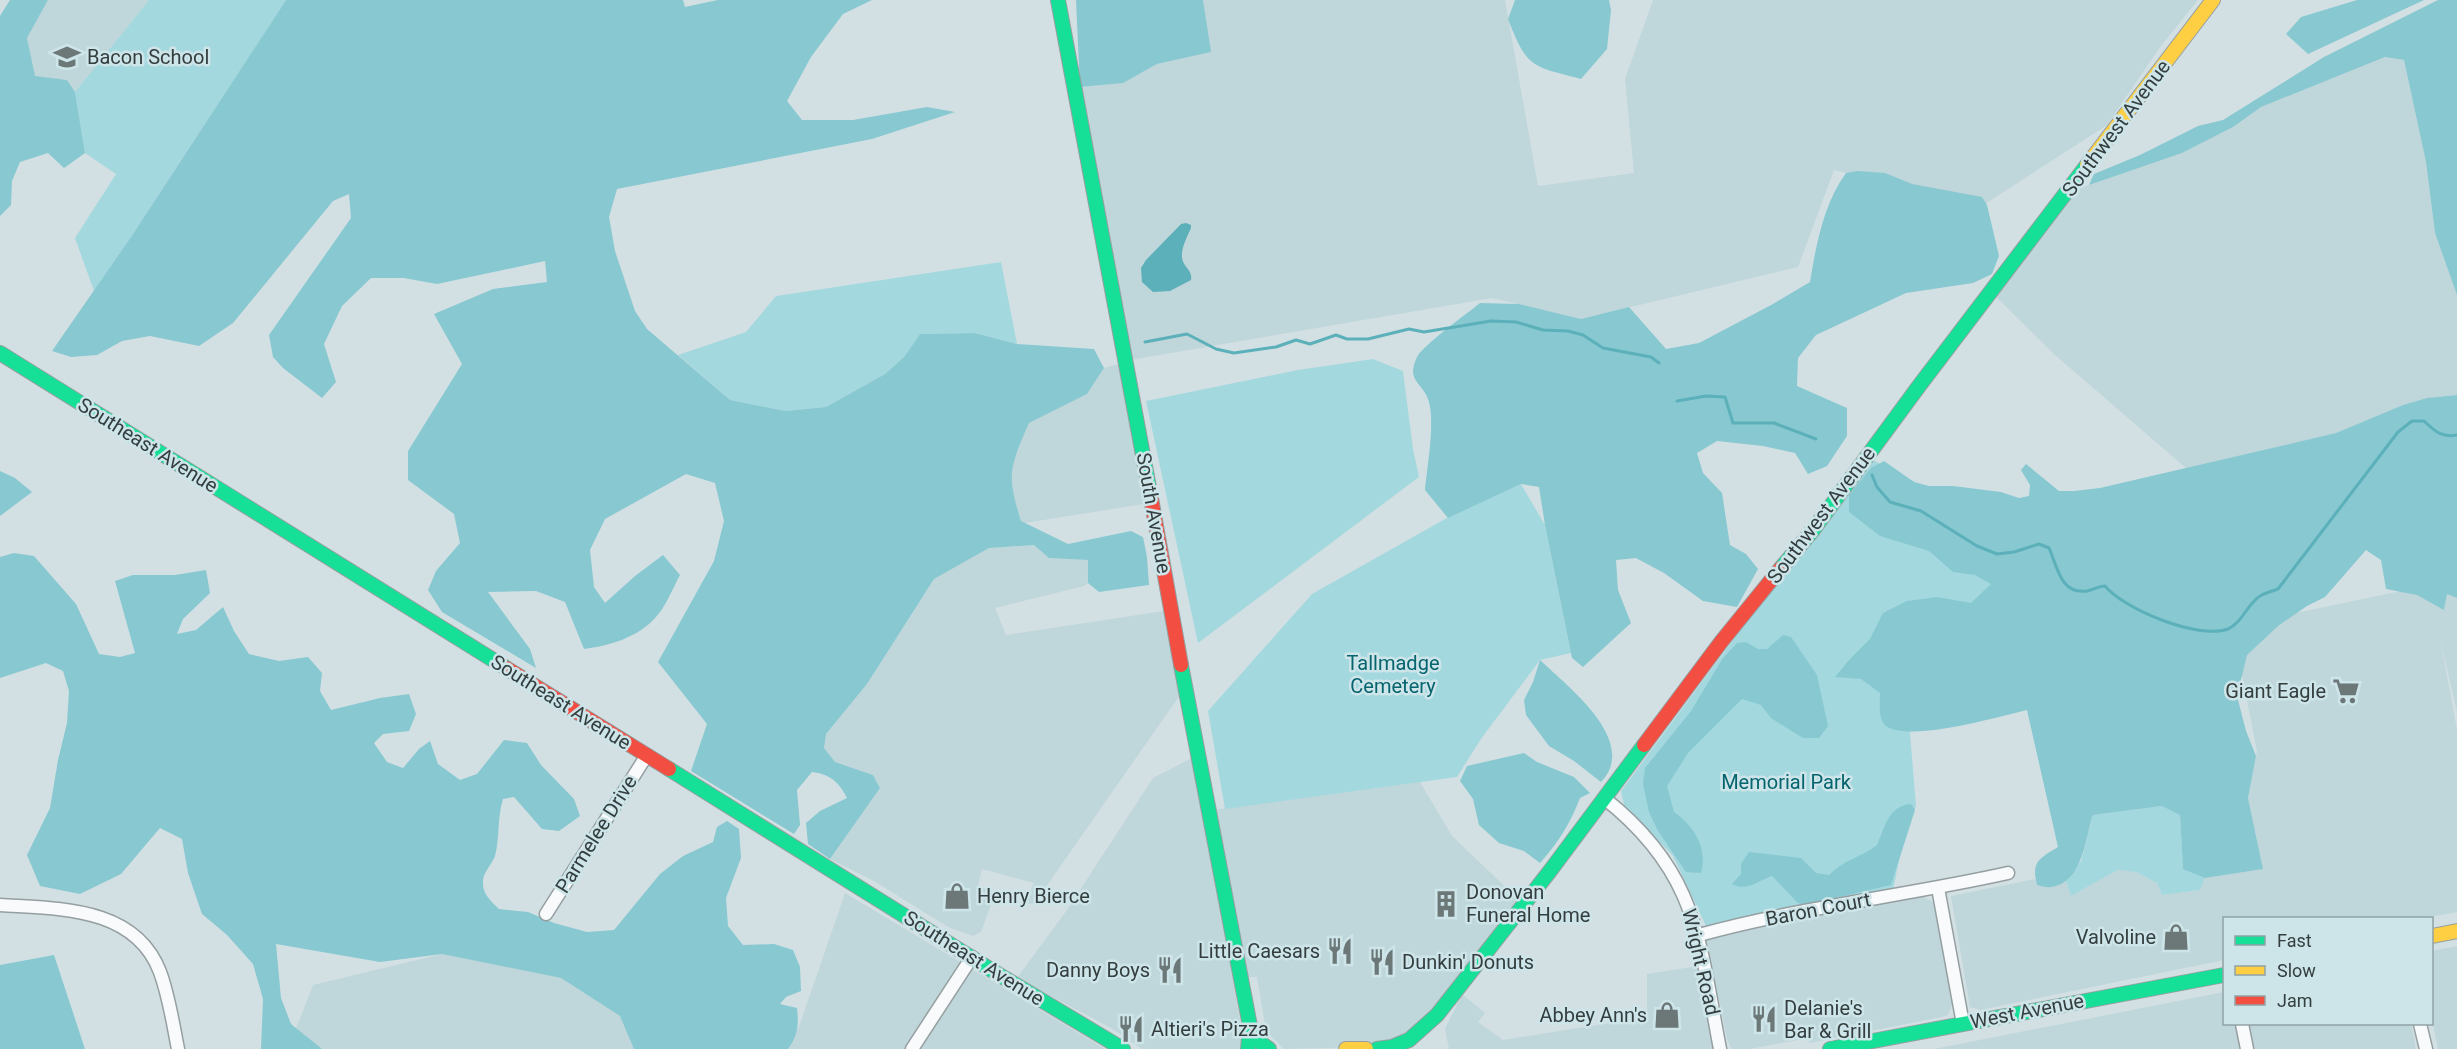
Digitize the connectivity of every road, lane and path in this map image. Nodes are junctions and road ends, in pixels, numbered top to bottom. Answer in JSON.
{"nodes":[{"id":1,"x":1058,"y":0,"type":"edge"},
{"id":2,"x":2213,"y":0,"type":"edge"},
{"id":3,"x":0,"y":353,"type":"edge"},
{"id":4,"x":647,"y":754,"type":"junction"},
{"id":5,"x":1604,"y":798,"type":"junction"},
{"id":6,"x":2008,"y":873,"type":"dead end"},
{"id":7,"x":1938,"y":888,"type":"junction"},
{"id":8,"x":0,"y":905,"type":"edge"},
{"id":9,"x":546,"y":914,"type":"dead end"},
{"id":10,"x":2457,"y":931,"type":"edge"},
{"id":11,"x":1699,"y":935,"type":"junction"},
{"id":12,"x":2433,"y":936,"type":"edge"},
{"id":13,"x":972,"y":957,"type":"junction"},
{"id":14,"x":2223,"y":975,"type":"edge"},
{"id":15,"x":1963,"y":1024,"type":"junction"},
{"id":16,"x":2242,"y":1025,"type":"edge"},
{"id":17,"x":2420,"y":1025,"type":"edge"},
{"id":18,"x":1250,"y":1026,"type":"junction"},
{"id":19,"x":1426,"y":1027,"type":"junction"},
{"id":20,"x":178,"y":1049,"type":"edge"},
{"id":21,"x":912,"y":1049,"type":"edge"},
{"id":22,"x":1123,"y":1049,"type":"edge"},
{"id":23,"x":1248,"y":1049,"type":"edge"},
{"id":24,"x":1269,"y":1049,"type":"edge"},
{"id":25,"x":1346,"y":1049,"type":"edge"},
{"id":26,"x":1366,"y":1049,"type":"edge"},
{"id":27,"x":1377,"y":1049,"type":"edge"},
{"id":28,"x":1420,"y":1049,"type":"edge"},
{"id":29,"x":1720,"y":1049,"type":"edge"},
{"id":30,"x":1830,"y":1049,"type":"edge"},
{"id":31,"x":2247,"y":1049,"type":"edge"},
{"id":32,"x":2426,"y":1049,"type":"edge"}],
"edges":[{"from":1,"to":18,"type":"street","name":"South Avenue"},
{"from":2,"to":5,"type":"street","name":"Southwest Avenue"},
{"from":3,"to":4,"type":"street","name":"Southeast Avenue"},
{"from":4,"to":9,"type":"street","name":"Parmelee Drive"},
{"from":4,"to":13,"type":"street","name":"Southeast Avenue"},
{"from":5,"to":11,"type":"street","name":"Wright Road"},
{"from":5,"to":19,"type":"street","name":"Southwest Avenue"},
{"from":6,"to":7,"type":"street","name":"Baron Court"},
{"from":7,"to":11,"type":"street","name":"Baron Court"},
{"from":7,"to":15,"type":"street"},
{"from":8,"to":20,"type":"street"},
{"from":10,"to":12,"type":"street"},
{"from":11,"to":29,"type":"street","name":"Wright Road"},
{"from":13,"to":21,"type":"street"},
{"from":13,"to":22,"type":"street","name":"Southeast Avenue"},
{"from":14,"to":15,"type":"street","name":"West Avenue"},
{"from":15,"to":30,"type":"street","name":"West Avenue"},
{"from":16,"to":31,"type":"street"},
{"from":17,"to":32,"type":"street"},
{"from":18,"to":23,"type":"street","name":"South Avenue"},
{"from":18,"to":24,"type":"street","name":"South Avenue"},
{"from":19,"to":27,"type":"street","name":"Southwest Avenue"},
{"from":19,"to":28,"type":"street","name":"Southwest Avenue"},
{"from":25,"to":26,"type":"street"}]}
